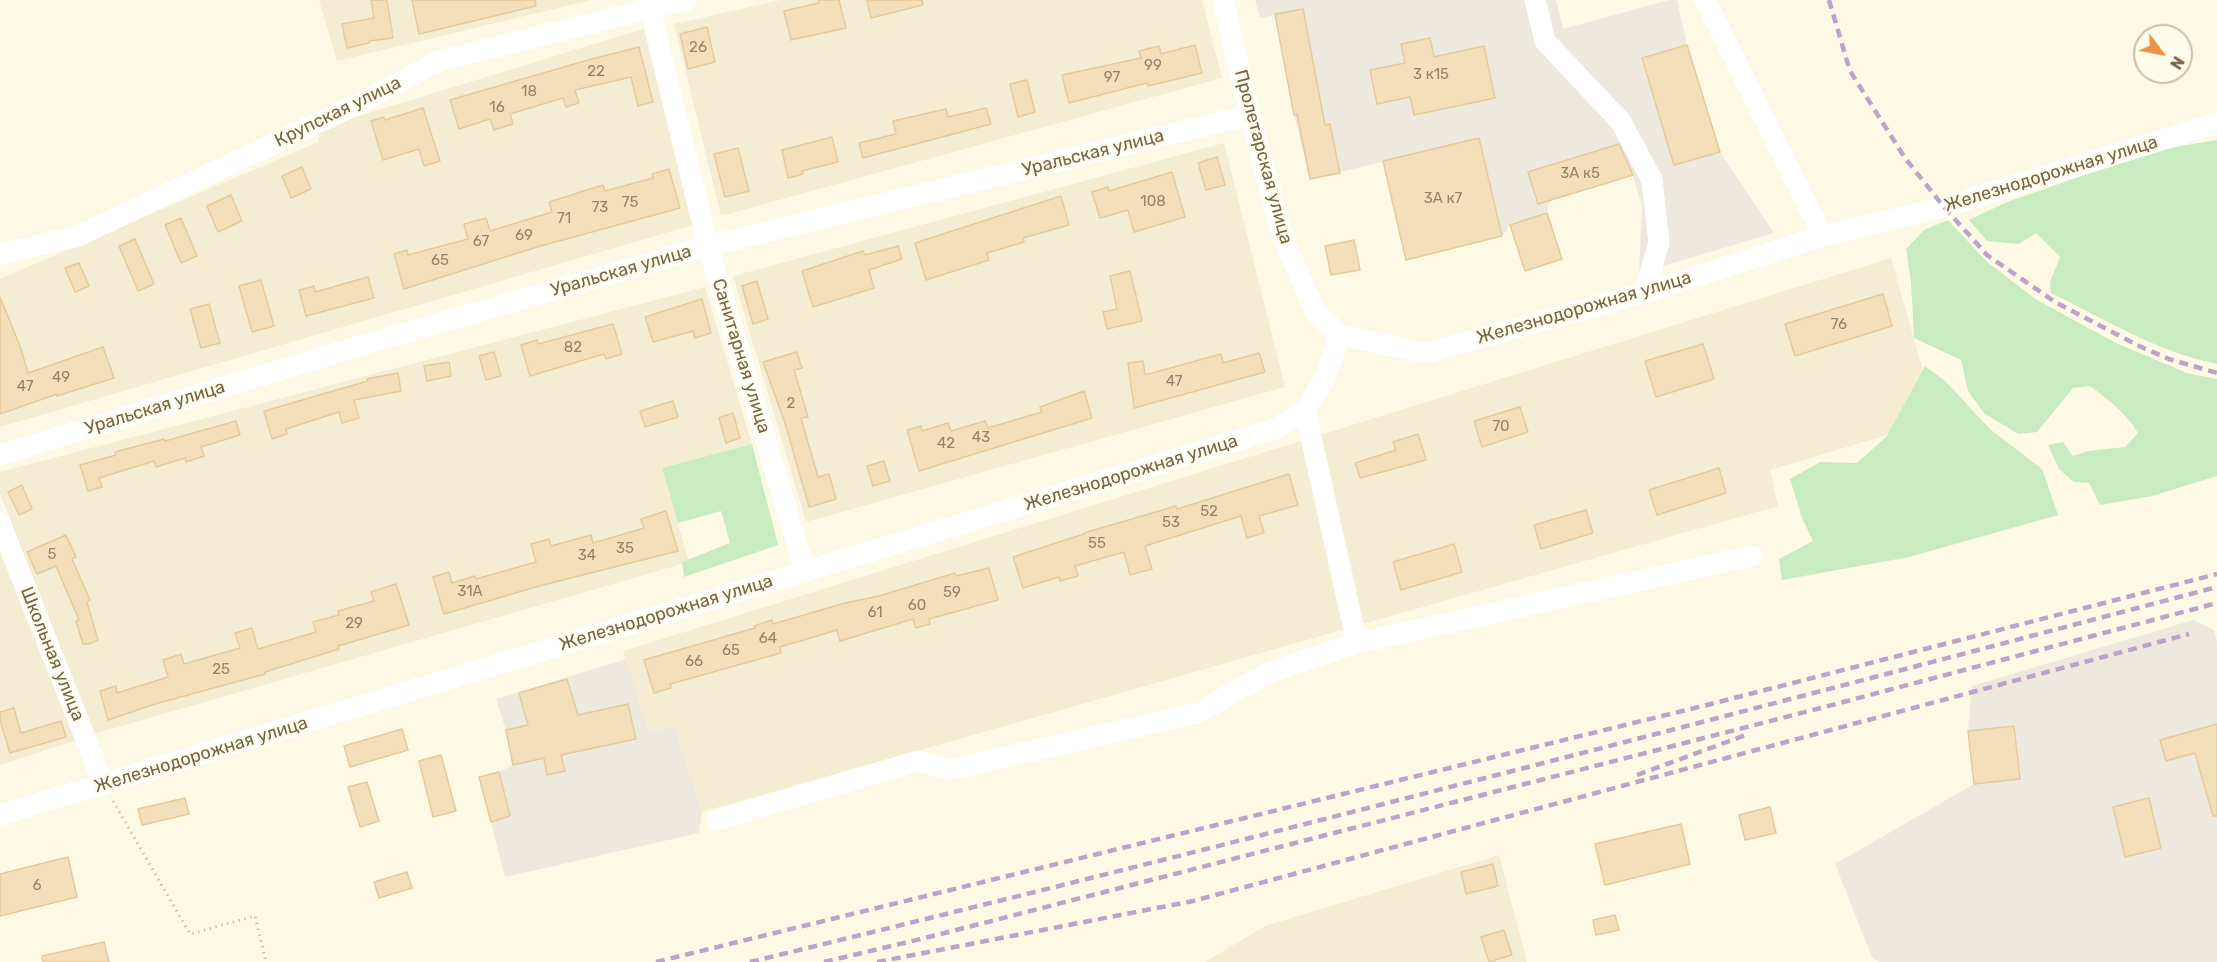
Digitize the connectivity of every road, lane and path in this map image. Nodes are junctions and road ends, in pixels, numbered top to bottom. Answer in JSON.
{"nodes":[{"id":1,"x":686,"y":0,"type":"edge"},
{"id":2,"x":1223,"y":0,"type":"edge"},
{"id":3,"x":1535,"y":0,"type":"edge"},
{"id":4,"x":1704,"y":0,"type":"edge"},
{"id":5,"x":649,"y":4,"type":"edge"},
{"id":6,"x":1250,"y":115,"type":"junction"},
{"id":7,"x":2217,"y":123,"type":"edge"},
{"id":8,"x":1823,"y":236,"type":"junction"},
{"id":9,"x":708,"y":246,"type":"junction"},
{"id":10,"x":0,"y":254,"type":"edge"},
{"id":11,"x":1644,"y":293,"type":"junction"},
{"id":12,"x":1340,"y":335,"type":"junction"},
{"id":13,"x":1305,"y":410,"type":"junction"},
{"id":14,"x":0,"y":455,"type":"edge"},
{"id":15,"x":0,"y":523,"type":"edge"},
{"id":16,"x":1752,"y":556,"type":"dead end"},
{"id":17,"x":806,"y":571,"type":"junction"},
{"id":18,"x":1357,"y":643,"type":"junction"},
{"id":19,"x":104,"y":785,"type":"junction"},
{"id":20,"x":0,"y":815,"type":"edge"},
{"id":21,"x":717,"y":820,"type":"dead end"},
{"id":22,"x":266,"y":962,"type":"edge"}],
"edges":[{"from":1,"to":5,"type":"street","name":"Крупская улица"},
{"from":2,"to":6,"type":"street","name":"Пролетарская улица"},
{"from":3,"to":11,"type":"street"},
{"from":4,"to":8,"type":"street"},
{"from":5,"to":9,"type":"street","name":"Санитарная улица"},
{"from":5,"to":10,"type":"street","name":"Крупская улица"},
{"from":6,"to":9,"type":"street","name":"Уральская улица"},
{"from":6,"to":12,"type":"street","name":"Пролетарская улица"},
{"from":7,"to":8,"type":"street","name":"Железнодорожная улица"},
{"from":8,"to":11,"type":"street","name":"Железнодорожная улица"},
{"from":9,"to":14,"type":"street","name":"Уральская улица"},
{"from":9,"to":17,"type":"street","name":"Санитарная улица"},
{"from":11,"to":12,"type":"street","name":"Железнодорожная улица"},
{"from":12,"to":13,"type":"street","name":"Железнодорожная улица"},
{"from":13,"to":17,"type":"street","name":"Железнодорожная улица"},
{"from":13,"to":18,"type":"street"},
{"from":15,"to":19,"type":"street","name":"Школьная улица"},
{"from":16,"to":18,"type":"street"},
{"from":17,"to":19,"type":"street","name":"Железнодорожная улица"},
{"from":18,"to":21,"type":"street"},
{"from":19,"to":20,"type":"street","name":"Железнодорожная улица"},
{"from":19,"to":22,"type":"path"}]}
